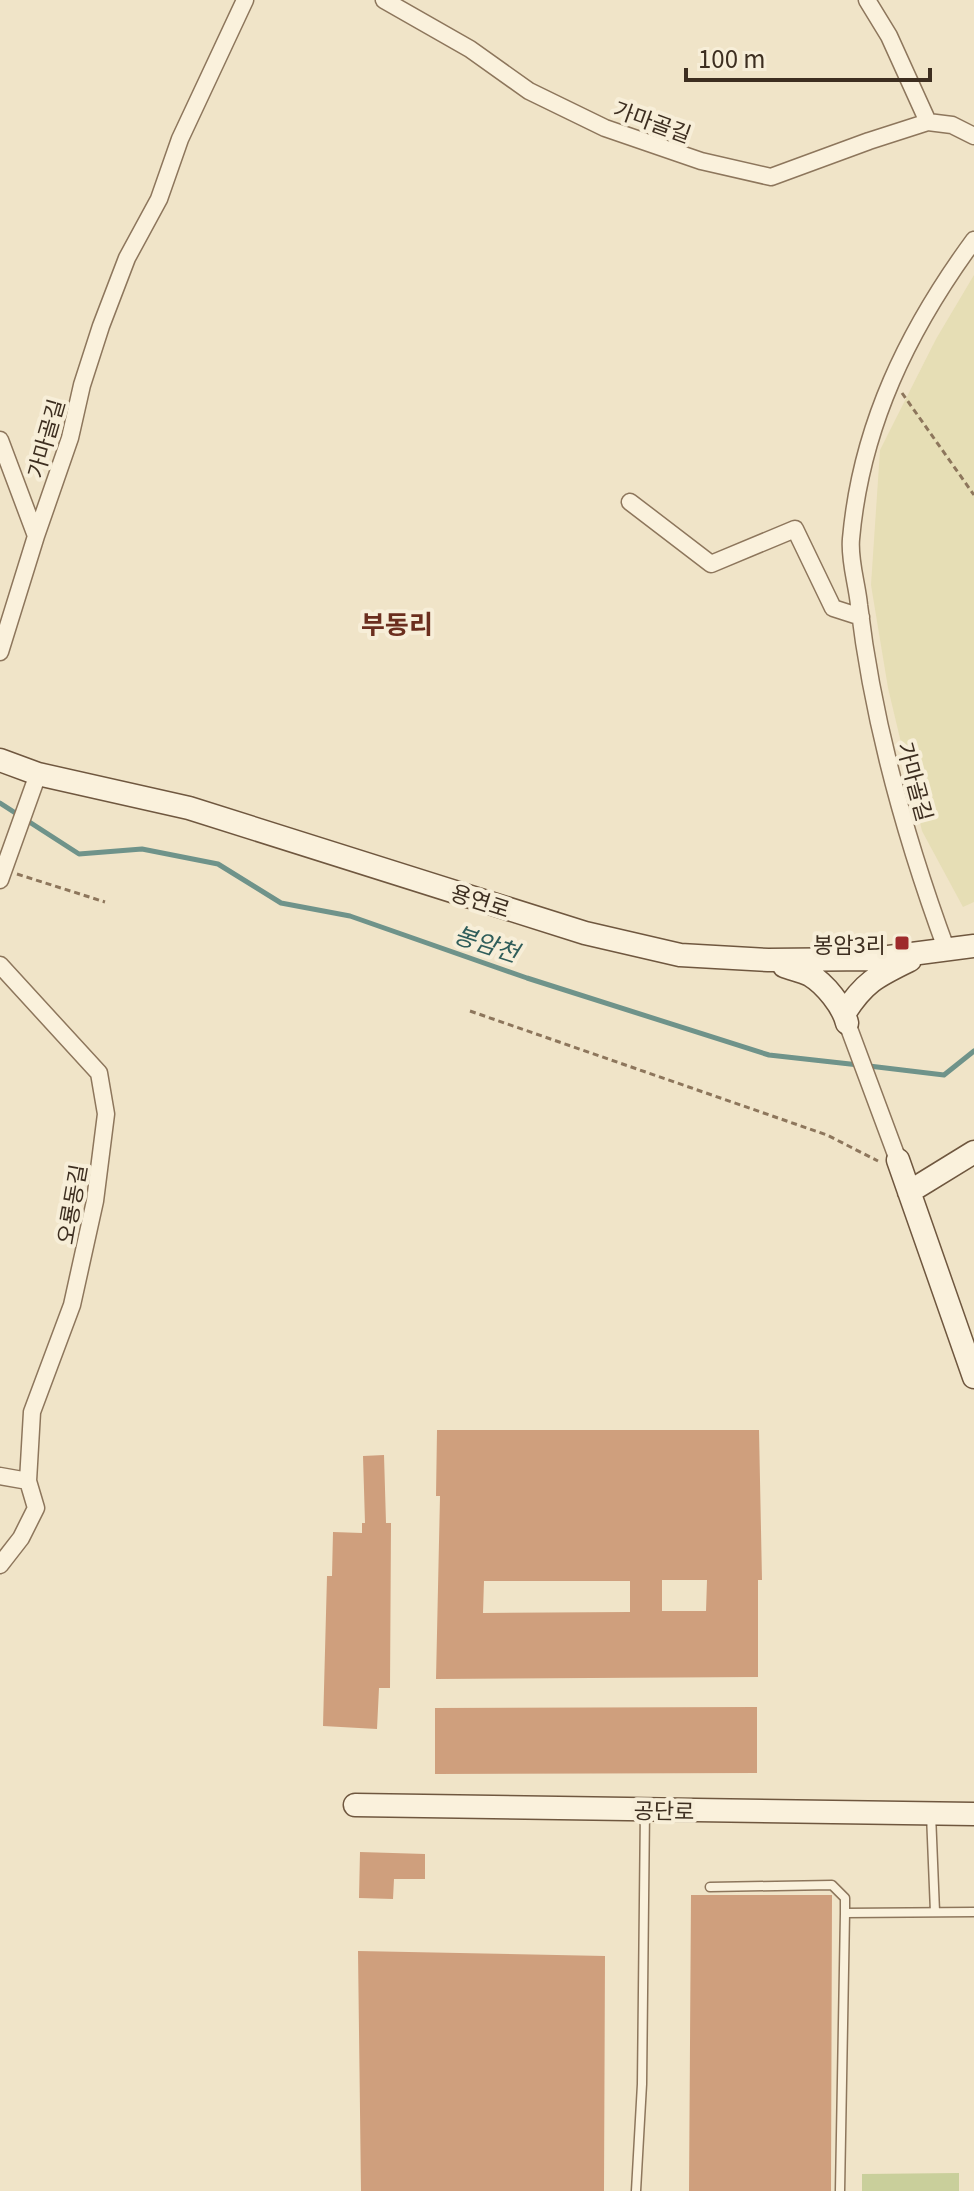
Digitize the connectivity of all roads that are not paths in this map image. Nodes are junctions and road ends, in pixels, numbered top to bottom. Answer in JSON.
{"nodes":[{"id":1,"x":245,"y":0,"type":"edge"},
{"id":2,"x":384,"y":0,"type":"edge"},
{"id":3,"x":867,"y":0,"type":"edge"},
{"id":4,"x":928,"y":122,"type":"junction"},
{"id":5,"x":974,"y":136,"type":"edge"},
{"id":6,"x":974,"y":240,"type":"edge"},
{"id":7,"x":0,"y":440,"type":"edge"},
{"id":8,"x":630,"y":502,"type":"dead end"},
{"id":9,"x":36,"y":536,"type":"junction"},
{"id":10,"x":861,"y":617,"type":"junction"},
{"id":11,"x":0,"y":652,"type":"edge"},
{"id":12,"x":0,"y":760,"type":"edge"},
{"id":13,"x":38,"y":774,"type":"junction"},
{"id":14,"x":2,"y":875,"type":"edge"},
{"id":15,"x":974,"y":946,"type":"edge"},
{"id":16,"x":947,"y":951,"type":"junction"},
{"id":17,"x":922,"y":954,"type":"junction"},
{"id":18,"x":768,"y":960,"type":"junction"},
{"id":19,"x":0,"y":965,"type":"edge"},
{"id":20,"x":846,"y":1018,"type":"junction"},
{"id":21,"x":974,"y":1152,"type":"edge"},
{"id":22,"x":904,"y":1177,"type":"junction"},
{"id":23,"x":974,"y":1377,"type":"edge"},
{"id":24,"x":0,"y":1476,"type":"edge"},
{"id":25,"x":28,"y":1481,"type":"junction"},
{"id":26,"x":0,"y":1565,"type":"edge"},
{"id":27,"x":355,"y":1805,"type":"dead end"},
{"id":28,"x":645,"y":1808,"type":"junction"},
{"id":29,"x":931,"y":1813,"type":"junction"},
{"id":30,"x":974,"y":1814,"type":"edge"},
{"id":31,"x":710,"y":1887,"type":"dead end"},
{"id":32,"x":935,"y":1912,"type":"junction"},
{"id":33,"x":974,"y":1912,"type":"edge"},
{"id":34,"x":845,"y":1913,"type":"junction"},
{"id":35,"x":636,"y":2191,"type":"edge"},
{"id":36,"x":840,"y":2191,"type":"edge"}],
"edges":[{"from":1,"to":9,"type":"street","name":"가마골길"},
{"from":2,"to":4,"type":"street","name":"가마골길"},
{"from":3,"to":4,"type":"street"},
{"from":4,"to":5,"type":"street"},
{"from":6,"to":10,"type":"street","name":"가마골길"},
{"from":7,"to":9,"type":"street","name":"가마골길"},
{"from":8,"to":10,"type":"street"},
{"from":9,"to":11,"type":"street","name":"가마골길"},
{"from":10,"to":16,"type":"street","name":"가마골길"},
{"from":12,"to":13,"type":"street","name":"용연로"},
{"from":13,"to":14,"type":"street"},
{"from":13,"to":18,"type":"street","name":"용연로"},
{"from":15,"to":16,"type":"street","name":"용연로"},
{"from":16,"to":17,"type":"street","name":"용연로"},
{"from":17,"to":18,"type":"street","name":"용연로"},
{"from":17,"to":20,"type":"street"},
{"from":18,"to":20,"type":"street"},
{"from":19,"to":25,"type":"street","name":"오룡동길"},
{"from":20,"to":22,"type":"street"},
{"from":21,"to":22,"type":"street"},
{"from":22,"to":23,"type":"street"},
{"from":24,"to":25,"type":"street"},
{"from":25,"to":26,"type":"street","name":"오룡동길"},
{"from":27,"to":28,"type":"street","name":"공단로"},
{"from":28,"to":29,"type":"street","name":"공단로"},
{"from":28,"to":35,"type":"lane"},
{"from":29,"to":30,"type":"street","name":"공단로"},
{"from":29,"to":32,"type":"lane"},
{"from":31,"to":34,"type":"lane"},
{"from":32,"to":33,"type":"lane"},
{"from":32,"to":34,"type":"lane"},
{"from":34,"to":36,"type":"lane"}]}
